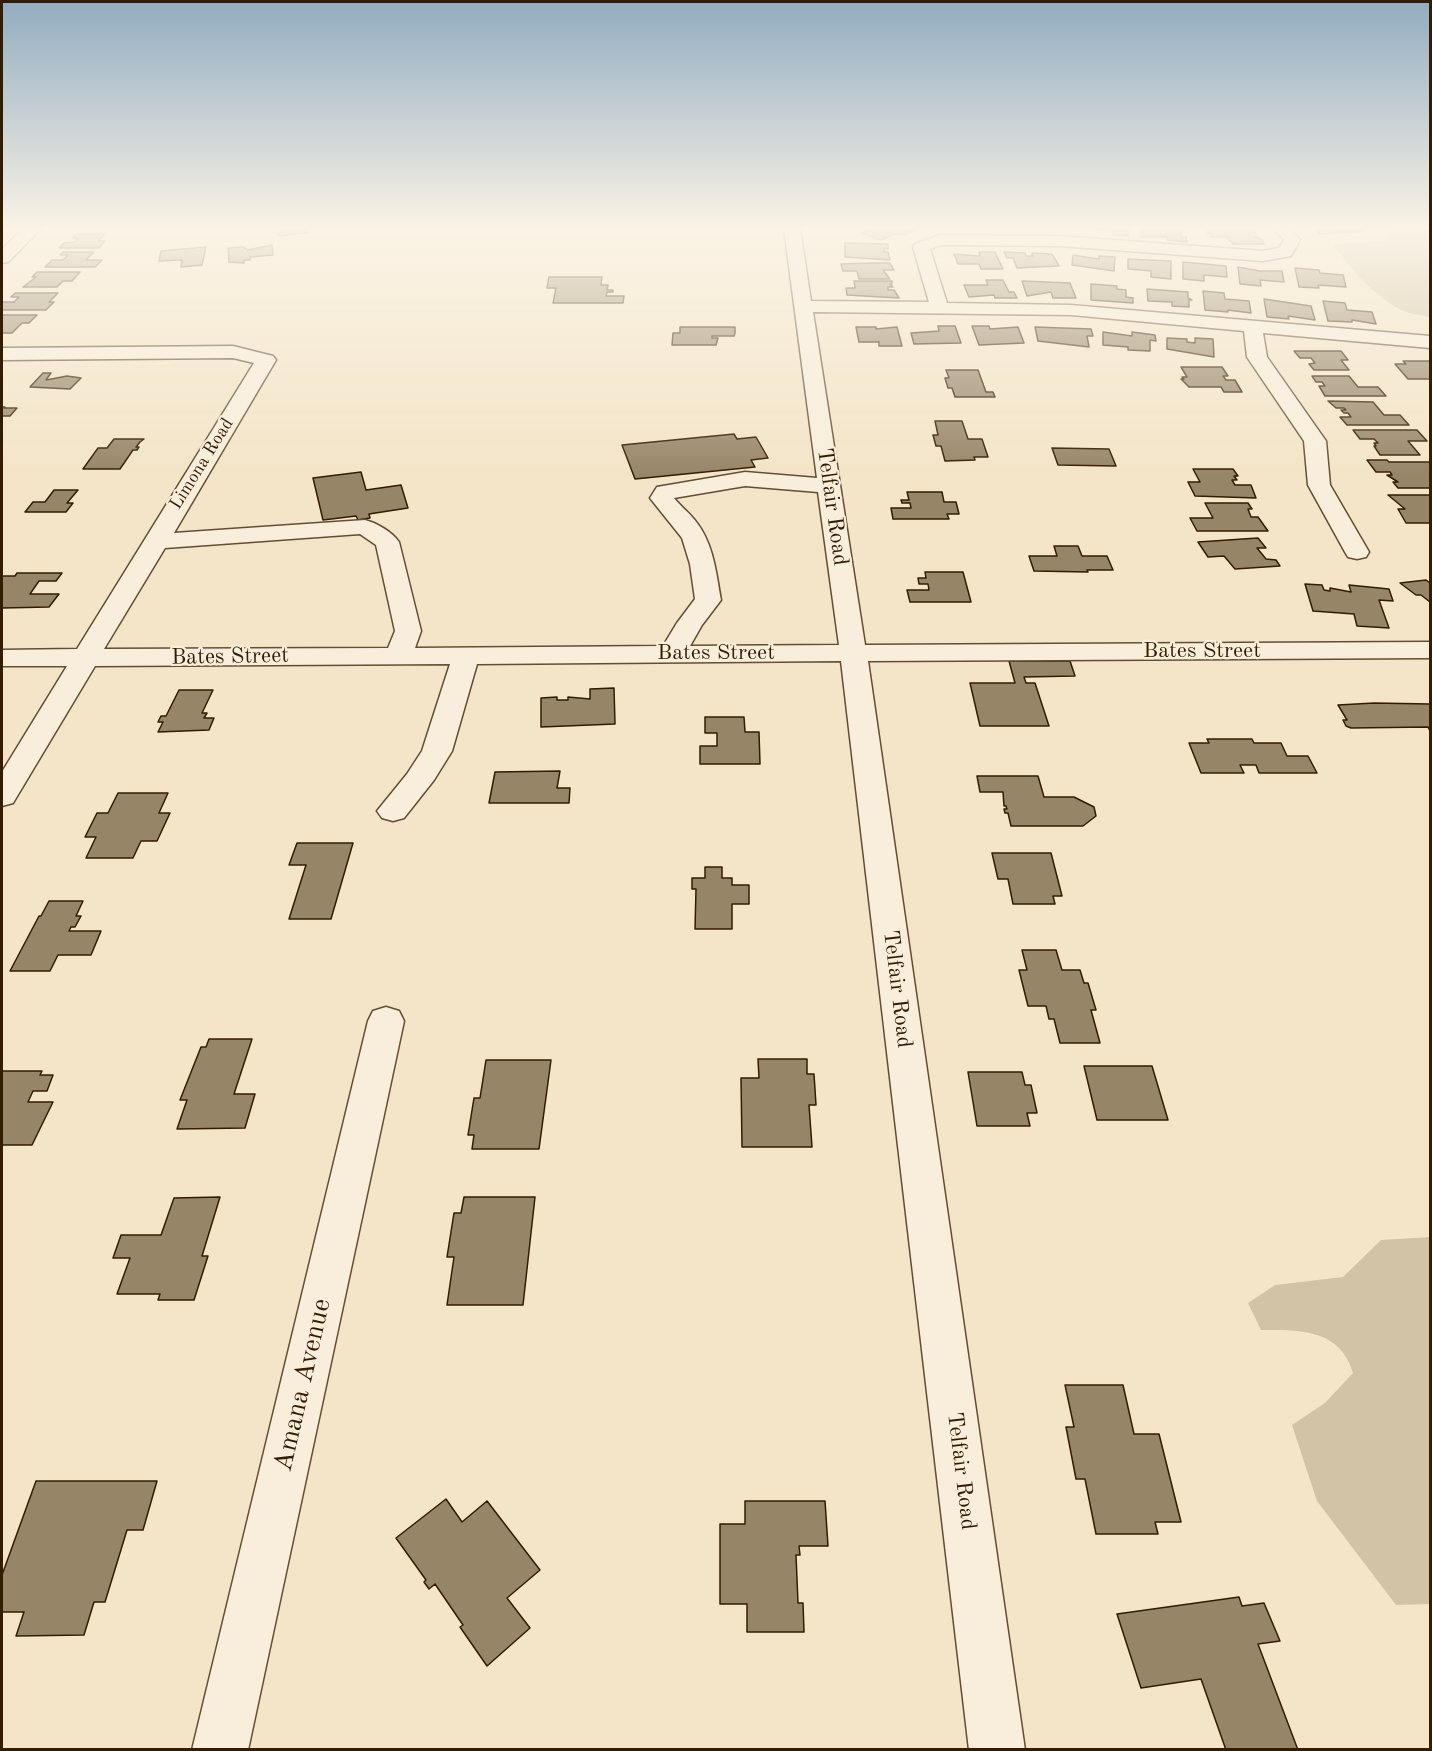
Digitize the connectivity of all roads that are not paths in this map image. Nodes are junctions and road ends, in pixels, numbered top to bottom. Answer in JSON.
{"nodes":[{"id":1,"x":804,"y":311,"type":"edge"},
{"id":2,"x":1079,"y":311,"type":"edge"},
{"id":3,"x":1253,"y":326,"type":"junction"},
{"id":4,"x":1431,"y":342,"type":"edge"},
{"id":5,"x":2,"y":354,"type":"edge"},
{"id":6,"x":829,"y":486,"type":"junction"},
{"id":7,"x":155,"y":541,"type":"junction"},
{"id":8,"x":1357,"y":552,"type":"dead end"},
{"id":9,"x":1431,"y":650,"type":"edge"},
{"id":10,"x":853,"y":652,"type":"junction"},
{"id":11,"x":674,"y":653,"type":"junction"},
{"id":12,"x":399,"y":655,"type":"junction"},
{"id":13,"x":466,"y":655,"type":"junction"},
{"id":14,"x":2,"y":658,"type":"edge"},
{"id":15,"x":83,"y":658,"type":"junction"},
{"id":16,"x":2,"y":796,"type":"edge"},
{"id":17,"x":393,"y":811,"type":"dead end"},
{"id":18,"x":386,"y":1021,"type":"dead end"},
{"id":19,"x":220,"y":1749,"type":"edge"},
{"id":20,"x":997,"y":1749,"type":"edge"}],
"edges":[{"from":1,"to":6,"type":"street","name":"Telfair Road"},
{"from":2,"to":3,"type":"street"},
{"from":3,"to":4,"type":"street"},
{"from":3,"to":8,"type":"street"},
{"from":5,"to":7,"type":"street","name":"Limona Road"},
{"from":6,"to":10,"type":"street","name":"Telfair Road"},
{"from":6,"to":11,"type":"street"},
{"from":7,"to":12,"type":"street"},
{"from":7,"to":15,"type":"street","name":"Limona Road"},
{"from":9,"to":10,"type":"street","name":"Bates Street"},
{"from":10,"to":11,"type":"street","name":"Bates Street"},
{"from":10,"to":20,"type":"street","name":"Telfair Road"},
{"from":11,"to":13,"type":"street","name":"Bates Street"},
{"from":12,"to":13,"type":"street","name":"Bates Street"},
{"from":12,"to":15,"type":"street","name":"Bates Street"},
{"from":13,"to":17,"type":"street"},
{"from":14,"to":15,"type":"street","name":"Bates Street"},
{"from":15,"to":16,"type":"street","name":"Limona Road"},
{"from":18,"to":19,"type":"street","name":"Amana Avenue"}]}
